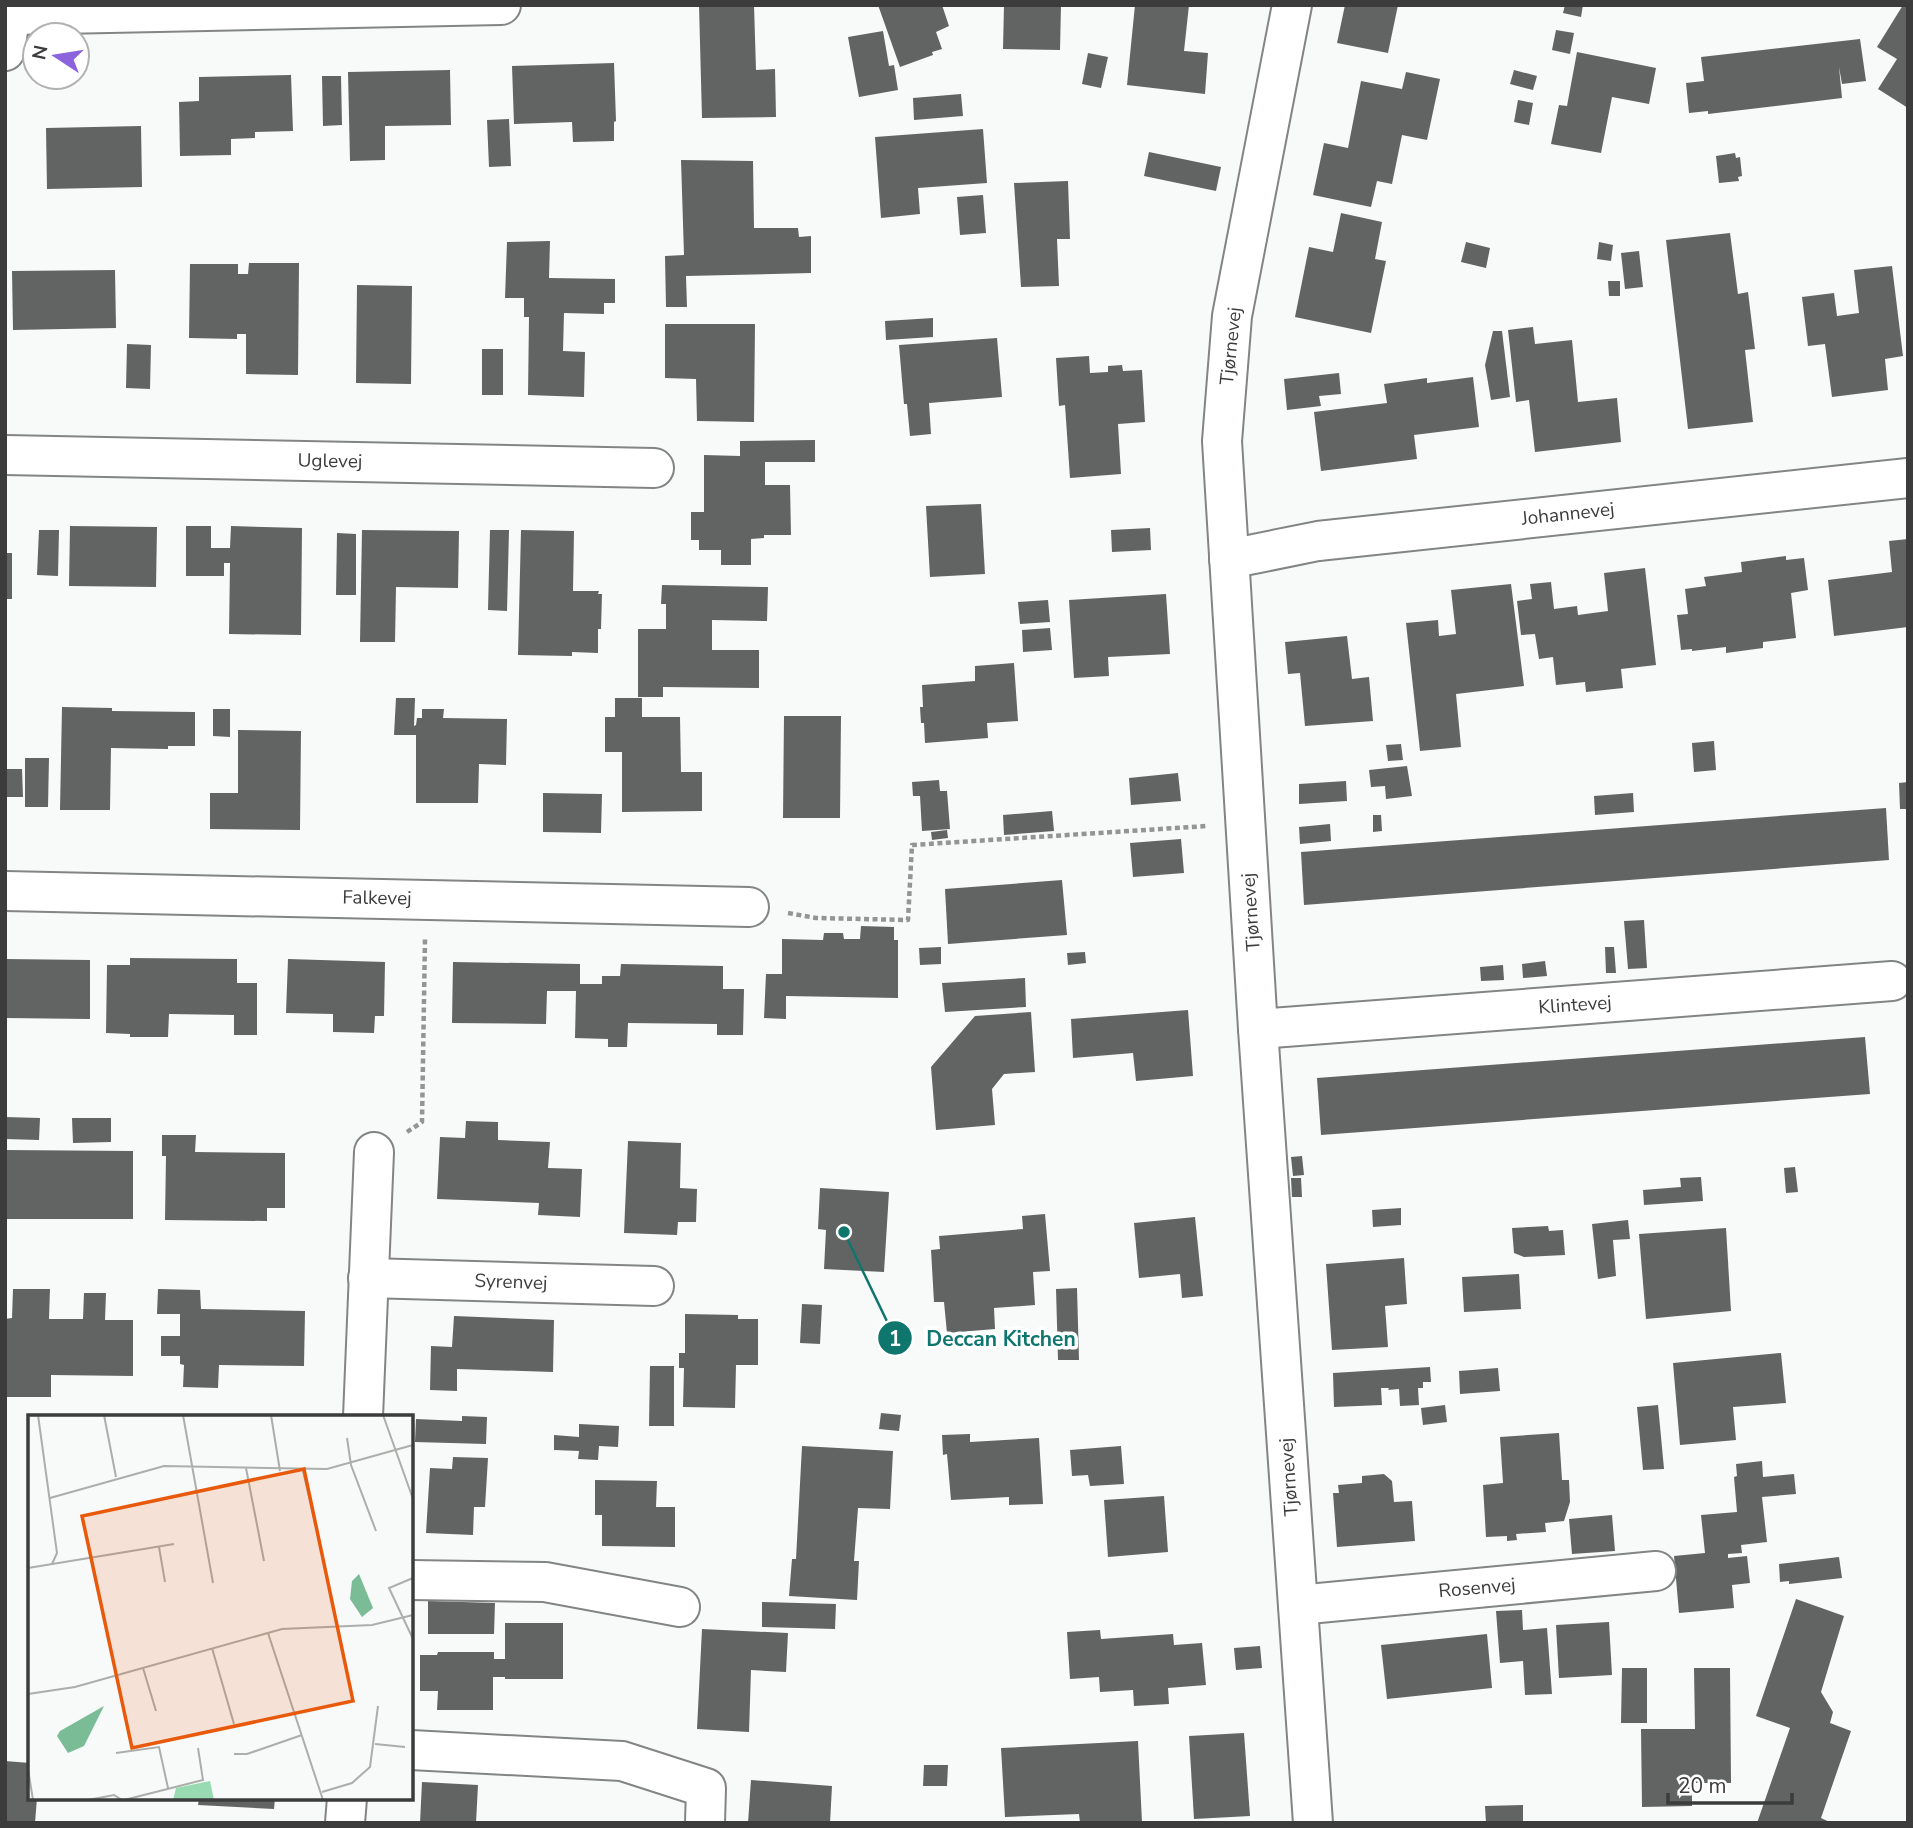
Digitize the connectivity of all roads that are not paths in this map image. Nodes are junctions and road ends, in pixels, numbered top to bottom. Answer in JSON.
{"nodes":[{"id":1,"x":501,"y":5,"type":"edge"},
{"id":2,"x":1292,"y":5,"type":"edge"},
{"id":3,"x":10,"y":24,"type":"edge"},
{"id":4,"x":5,"y":455,"type":"edge"},
{"id":5,"x":654,"y":468,"type":"dead end"},
{"id":6,"x":1908,"y":478,"type":"edge"},
{"id":7,"x":1229,"y":559,"type":"junction"},
{"id":8,"x":5,"y":891,"type":"edge"},
{"id":9,"x":750,"y":906,"type":"road end"},
{"id":10,"x":1892,"y":981,"type":"dead end"},
{"id":11,"x":1258,"y":1029,"type":"junction"},
{"id":12,"x":374,"y":1152,"type":"dead end"},
{"id":13,"x":368,"y":1278,"type":"junction"},
{"id":14,"x":654,"y":1286,"type":"dead end"},
{"id":15,"x":363,"y":1415,"type":"edge"},
{"id":16,"x":1656,"y":1571,"type":"dead end"},
{"id":17,"x":413,"y":1580,"type":"edge"},
{"id":18,"x":1298,"y":1605,"type":"junction"},
{"id":19,"x":680,"y":1606,"type":"dead end"},
{"id":20,"x":413,"y":1750,"type":"edge"},
{"id":21,"x":347,"y":1800,"type":"edge"},
{"id":22,"x":345,"y":1823,"type":"edge"},
{"id":23,"x":705,"y":1823,"type":"edge"},
{"id":24,"x":1313,"y":1823,"type":"edge"}],
"edges":[{"from":1,"to":3,"type":"street"},
{"from":2,"to":7,"type":"street","name":"Tjørnevej"},
{"from":4,"to":5,"type":"street","name":"Uglevej"},
{"from":6,"to":7,"type":"street","name":"Johannevej"},
{"from":7,"to":11,"type":"street","name":"Tjørnevej"},
{"from":8,"to":9,"type":"street","name":"Falkevej"},
{"from":10,"to":11,"type":"street","name":"Klintevej"},
{"from":11,"to":18,"type":"street","name":"Tjørnevej"},
{"from":12,"to":13,"type":"street"},
{"from":13,"to":14,"type":"street","name":"Syrenvej"},
{"from":13,"to":15,"type":"street"},
{"from":16,"to":18,"type":"street","name":"Rosenvej"},
{"from":17,"to":19,"type":"street"},
{"from":18,"to":24,"type":"street","name":"Tjørnevej"},
{"from":20,"to":23,"type":"street"},
{"from":21,"to":22,"type":"street"}]}
